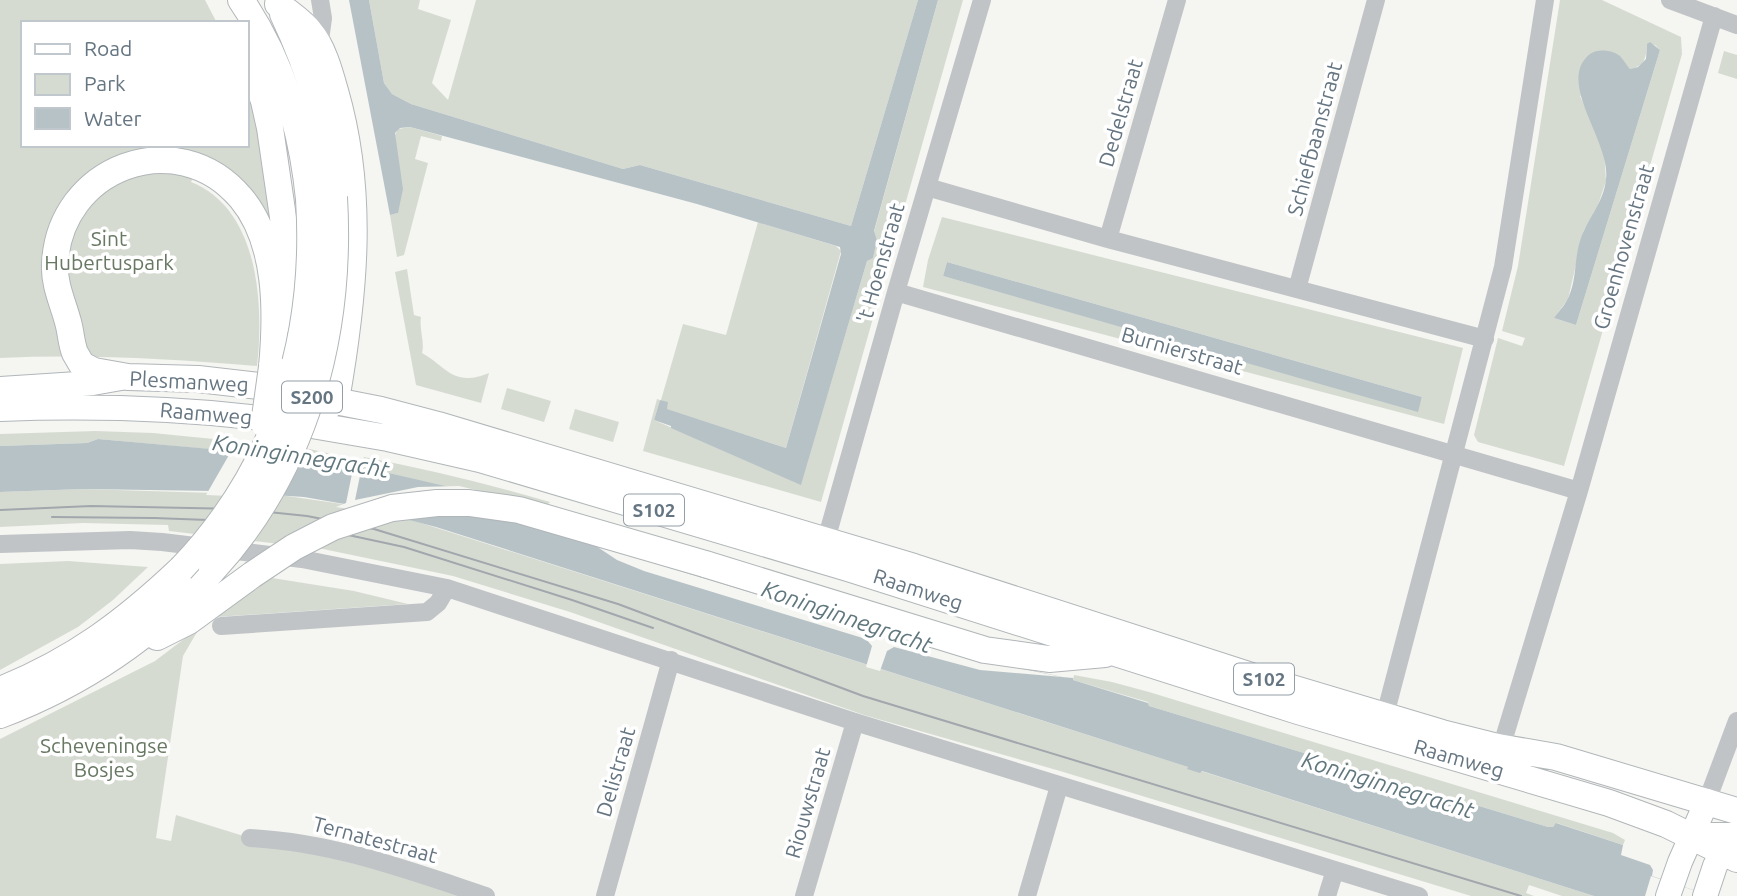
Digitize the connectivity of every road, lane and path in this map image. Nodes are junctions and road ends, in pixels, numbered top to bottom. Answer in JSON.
{"nodes":[{"id":1,"x":225,"y":0,"type":"edge"},
{"id":2,"x":241,"y":0,"type":"edge"},
{"id":3,"x":320,"y":0,"type":"edge"},
{"id":4,"x":982,"y":0,"type":"edge"},
{"id":5,"x":1177,"y":0,"type":"edge"},
{"id":6,"x":1377,"y":0,"type":"edge"},
{"id":7,"x":1545,"y":0,"type":"edge"},
{"id":8,"x":1670,"y":0,"type":"edge"},
{"id":9,"x":277,"y":2,"type":"edge"},
{"id":10,"x":1714,"y":16,"type":"junction"},
{"id":11,"x":232,"y":21,"type":"edge"},
{"id":12,"x":1737,"y":25,"type":"edge"},
{"id":13,"x":319,"y":48,"type":"junction"},
{"id":14,"x":248,"y":56,"type":"edge"},
{"id":15,"x":927,"y":187,"type":"junction"},
{"id":16,"x":321,"y":198,"type":"junction"},
{"id":17,"x":1108,"y":239,"type":"junction"},
{"id":18,"x":1297,"y":289,"type":"junction"},
{"id":19,"x":896,"y":292,"type":"junction"},
{"id":20,"x":350,"y":306,"type":"junction"},
{"id":21,"x":296,"y":310,"type":"junction"},
{"id":22,"x":1485,"y":339,"type":"junction"},
{"id":23,"x":128,"y":377,"type":"junction"},
{"id":24,"x":0,"y":389,"type":"edge"},
{"id":25,"x":307,"y":394,"type":"junction"},
{"id":26,"x":336,"y":400,"type":"junction"},
{"id":27,"x":0,"y":409,"type":"edge"},
{"id":28,"x":312,"y":425,"type":"junction"},
{"id":29,"x":1455,"y":453,"type":"junction"},
{"id":30,"x":258,"y":464,"type":"junction"},
{"id":31,"x":1579,"y":491,"type":"junction"},
{"id":32,"x":826,"y":540,"type":"junction"},
{"id":33,"x":0,"y":544,"type":"edge"},
{"id":34,"x":447,"y":587,"type":"junction"},
{"id":35,"x":221,"y":626,"type":"dead end"},
{"id":36,"x":1112,"y":653,"type":"junction"},
{"id":37,"x":671,"y":660,"type":"junction"},
{"id":38,"x":97,"y":669,"type":"junction"},
{"id":39,"x":0,"y":690,"type":"edge"},
{"id":40,"x":0,"y":715,"type":"edge"},
{"id":41,"x":1385,"y":715,"type":"junction"},
{"id":42,"x":1737,"y":720,"type":"edge"},
{"id":43,"x":855,"y":722,"type":"junction"},
{"id":44,"x":1501,"y":748,"type":"junction"},
{"id":45,"x":1059,"y":786,"type":"junction"},
{"id":46,"x":1707,"y":801,"type":"junction"},
{"id":47,"x":1691,"y":836,"type":"junction"},
{"id":48,"x":1734,"y":836,"type":"edge"},
{"id":49,"x":250,"y":838,"type":"dead end"},
{"id":50,"x":1335,"y":870,"type":"junction"},
{"id":51,"x":1670,"y":890,"type":"edge"},
{"id":52,"x":1705,"y":895,"type":"edge"},
{"id":53,"x":486,"y":896,"type":"edge"},
{"id":54,"x":605,"y":896,"type":"edge"},
{"id":55,"x":804,"y":896,"type":"edge"},
{"id":56,"x":1027,"y":896,"type":"edge"},
{"id":57,"x":1327,"y":896,"type":"edge"},
{"id":58,"x":1419,"y":896,"type":"edge"}],
"edges":[{"from":1,"to":11,"type":"main road"},
{"from":2,"to":16,"type":"main road","number":"S200"},
{"from":3,"to":13,"type":"street"},
{"from":4,"to":15,"type":"street","name":"'t Hoenstraat"},
{"from":5,"to":17,"type":"street","name":"Dedelstraat"},
{"from":6,"to":18,"type":"street","name":"Schiefbaanstraat"},
{"from":7,"to":22,"type":"street"},
{"from":8,"to":10,"type":"street"},
{"from":9,"to":13,"type":"main road"},
{"from":9,"to":16,"type":"main road","number":"S200"},
{"from":10,"to":12,"type":"street"},
{"from":10,"to":31,"type":"street","name":"Groenhovenstraat"},
{"from":13,"to":20,"type":"main road"},
{"from":14,"to":21,"type":"main road"},
{"from":15,"to":17,"type":"street"},
{"from":15,"to":19,"type":"street","name":"'t Hoenstraat"},
{"from":16,"to":30,"type":"main road","number":"S200","bridge":true},
{"from":16,"to":38,"type":"main road","number":"S200","bridge":true},
{"from":17,"to":18,"type":"street"},
{"from":18,"to":22,"type":"street"},
{"from":19,"to":29,"type":"street","name":"Burnierstraat"},
{"from":19,"to":32,"type":"street","name":"'t Hoenstraat"},
{"from":20,"to":21,"type":"main road"},
{"from":20,"to":26,"type":"main road"},
{"from":21,"to":25,"type":"main road"},
{"from":22,"to":29,"type":"street"},
{"from":23,"to":24,"type":"main road","name":"Plesmanweg"},
{"from":23,"to":25,"type":"main road","name":"Plesmanweg","number":"S102"},
{"from":23,"to":30,"type":"main road","bridge":true},
{"from":25,"to":26,"type":"main road","name":"Plesmanweg","number":"S102"},
{"from":25,"to":28,"type":"main road"},
{"from":26,"to":28,"type":"main road"},
{"from":26,"to":32,"type":"main road","name":"Raamweg","number":"S102"},
{"from":27,"to":28,"type":"main road","name":"Raamweg","number":"S102"},
{"from":28,"to":36,"type":"main road","name":"Raamweg","number":"S102"},
{"from":29,"to":31,"type":"street"},
{"from":29,"to":41,"type":"street"},
{"from":30,"to":39,"type":"main road","number":"S200","bridge":true},
{"from":31,"to":44,"type":"street","name":"Groenhovenstraat"},
{"from":32,"to":41,"type":"main road","name":"Raamweg","number":"S102"},
{"from":33,"to":34,"type":"street"},
{"from":34,"to":35,"type":"street"},
{"from":34,"to":37,"type":"street"},
{"from":36,"to":38,"type":"main road","bridge":true},
{"from":36,"to":47,"type":"main road","name":"Raamweg","number":"S102"},
{"from":37,"to":43,"type":"street"},
{"from":37,"to":54,"type":"street","name":"Delistraat"},
{"from":38,"to":40,"type":"main road","number":"S200"},
{"from":41,"to":44,"type":"main road","name":"Raamweg","number":"S102"},
{"from":42,"to":46,"type":"street"},
{"from":43,"to":45,"type":"street"},
{"from":43,"to":55,"type":"street","name":"Riouwstraat"},
{"from":44,"to":46,"type":"main road","name":"Raamweg","number":"S102"},
{"from":45,"to":50,"type":"street"},
{"from":45,"to":56,"type":"street"},
{"from":46,"to":47,"type":"main road"},
{"from":46,"to":48,"type":"main road","name":"Raamweg"},
{"from":47,"to":48,"type":"main road","name":"Raamweg"},
{"from":47,"to":51,"type":"main road"},
{"from":48,"to":52,"type":"main road"},
{"from":49,"to":53,"type":"street","name":"Ternatestraat"},
{"from":50,"to":57,"type":"street"},
{"from":50,"to":58,"type":"street"}]}
